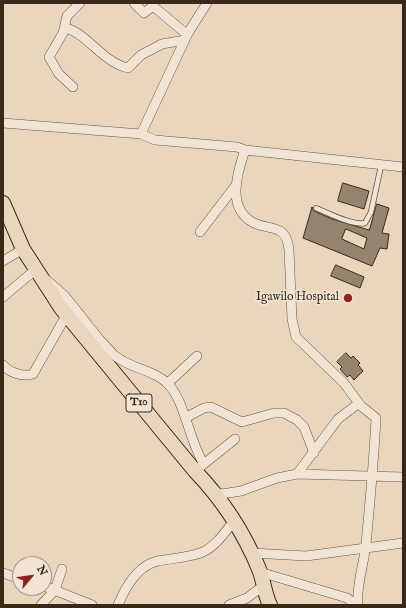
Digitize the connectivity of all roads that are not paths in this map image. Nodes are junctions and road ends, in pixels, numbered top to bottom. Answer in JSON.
{"nodes":[{"id":1,"x":80,"y":3,"type":"edge"},
{"id":2,"x":134,"y":3,"type":"edge"},
{"id":3,"x":207,"y":3,"type":"edge"},
{"id":4,"x":65,"y":28,"type":"junction"},
{"id":5,"x":187,"y":36,"type":"junction"},
{"id":6,"x":73,"y":88,"type":"dead end"},
{"id":7,"x":3,"y":123,"type":"edge"},
{"id":8,"x":142,"y":134,"type":"junction"},
{"id":9,"x":245,"y":150,"type":"junction"},
{"id":10,"x":381,"y":166,"type":"junction"},
{"id":11,"x":403,"y":167,"type":"edge"},
{"id":12,"x":236,"y":185,"type":"junction"},
{"id":13,"x":3,"y":203,"type":"edge"},
{"id":14,"x":316,"y":208,"type":"dead end"},
{"id":15,"x":200,"y":232,"type":"dead end"},
{"id":16,"x":23,"y":249,"type":"junction"},
{"id":17,"x":3,"y":261,"type":"edge"},
{"id":18,"x":35,"y":270,"type":"junction"},
{"id":19,"x":3,"y":297,"type":"edge"},
{"id":20,"x":67,"y":314,"type":"junction"},
{"id":21,"x":197,"y":356,"type":"dead end"},
{"id":22,"x":4,"y":369,"type":"edge"},
{"id":23,"x":168,"y":383,"type":"junction"},
{"id":24,"x":359,"y":403,"type":"junction"},
{"id":25,"x":185,"y":418,"type":"junction"},
{"id":26,"x":235,"y":439,"type":"dead end"},
{"id":27,"x":314,"y":453,"type":"junction"},
{"id":28,"x":200,"y":468,"type":"junction"},
{"id":29,"x":297,"y":474,"type":"junction"},
{"id":30,"x":372,"y":476,"type":"junction"},
{"id":31,"x":403,"y":477,"type":"edge"},
{"id":32,"x":215,"y":492,"type":"junction"},
{"id":33,"x":234,"y":522,"type":"junction"},
{"id":34,"x":403,"y":538,"type":"edge"},
{"id":35,"x":398,"y":543,"type":"edge"},
{"id":36,"x":366,"y":547,"type":"junction"},
{"id":37,"x":252,"y":553,"type":"junction"},
{"id":38,"x":62,"y":570,"type":"dead end"},
{"id":39,"x":260,"y":572,"type":"junction"},
{"id":40,"x":263,"y":586,"type":"junction"},
{"id":41,"x":52,"y":589,"type":"edge"},
{"id":42,"x":55,"y":590,"type":"junction"},
{"id":43,"x":40,"y":605,"type":"edge"},
{"id":44,"x":92,"y":605,"type":"edge"},
{"id":45,"x":118,"y":605,"type":"edge"},
{"id":46,"x":230,"y":605,"type":"edge"},
{"id":47,"x":270,"y":605,"type":"edge"},
{"id":48,"x":357,"y":605,"type":"edge"}],
"edges":[{"from":1,"to":4,"type":"street"},
{"from":2,"to":5,"type":"street"},
{"from":3,"to":5,"type":"street"},
{"from":4,"to":5,"type":"street"},
{"from":4,"to":6,"type":"street"},
{"from":5,"to":8,"type":"street"},
{"from":7,"to":8,"type":"street"},
{"from":8,"to":9,"type":"street"},
{"from":9,"to":10,"type":"street"},
{"from":9,"to":12,"type":"street"},
{"from":10,"to":11,"type":"street"},
{"from":10,"to":14,"type":"lane"},
{"from":12,"to":15,"type":"street"},
{"from":12,"to":24,"type":"street"},
{"from":13,"to":16,"type":"highway","number":"T10"},
{"from":16,"to":17,"type":"street"},
{"from":16,"to":18,"type":"highway","number":"T10"},
{"from":18,"to":19,"type":"street"},
{"from":18,"to":20,"type":"highway","number":"T10"},
{"from":18,"to":23,"type":"street"},
{"from":20,"to":22,"type":"street"},
{"from":20,"to":28,"type":"highway","number":"T10"},
{"from":21,"to":23,"type":"street"},
{"from":23,"to":25,"type":"street"},
{"from":24,"to":27,"type":"street"},
{"from":24,"to":30,"type":"street"},
{"from":25,"to":27,"type":"street"},
{"from":25,"to":28,"type":"street"},
{"from":26,"to":28,"type":"street"},
{"from":27,"to":29,"type":"street"},
{"from":28,"to":32,"type":"highway","number":"T10"},
{"from":29,"to":30,"type":"street"},
{"from":29,"to":32,"type":"street"},
{"from":30,"to":31,"type":"street"},
{"from":30,"to":36,"type":"street"},
{"from":32,"to":33,"type":"highway","number":"T10"},
{"from":33,"to":37,"type":"highway","number":"T10"},
{"from":33,"to":45,"type":"street"},
{"from":34,"to":35,"type":"street"},
{"from":35,"to":36,"type":"street"},
{"from":36,"to":37,"type":"street"},
{"from":36,"to":48,"type":"street"},
{"from":37,"to":39,"type":"highway","number":"T10"},
{"from":38,"to":42,"type":"street"},
{"from":39,"to":40,"type":"highway","number":"T10"},
{"from":39,"to":48,"type":"street"},
{"from":40,"to":46,"type":"street"},
{"from":40,"to":47,"type":"highway","number":"T10"},
{"from":41,"to":42,"type":"street"},
{"from":42,"to":43,"type":"street"},
{"from":42,"to":44,"type":"street"}]}
